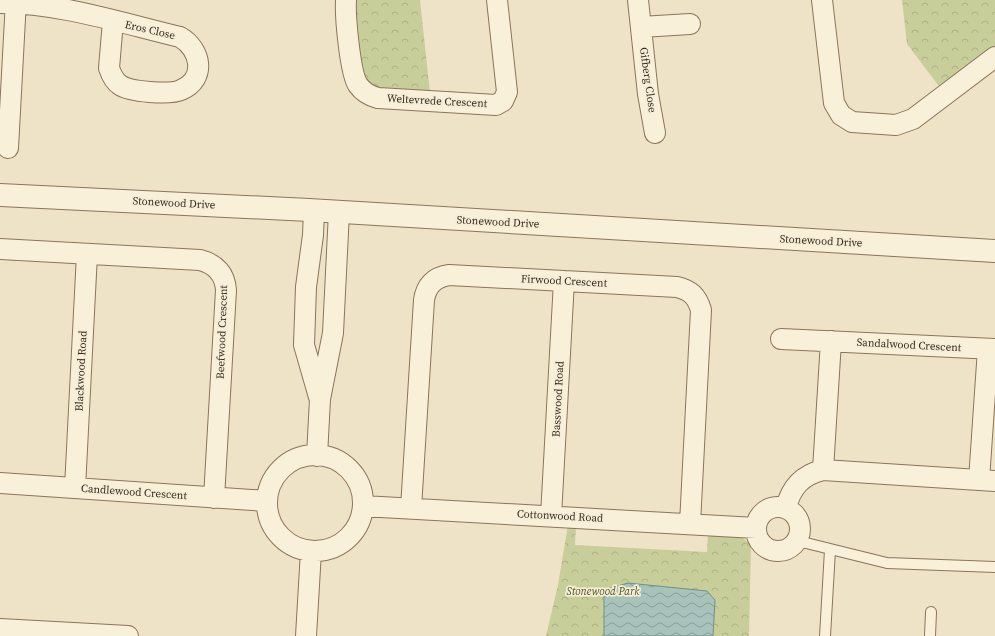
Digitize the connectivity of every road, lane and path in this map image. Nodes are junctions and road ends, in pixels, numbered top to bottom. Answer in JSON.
{"nodes":[{"id":1,"x":346,"y":0,"type":"edge"},
{"id":2,"x":497,"y":0,"type":"edge"},
{"id":3,"x":638,"y":0,"type":"edge"},
{"id":4,"x":822,"y":0,"type":"edge"},
{"id":5,"x":11,"y":2,"type":"edge"},
{"id":6,"x":113,"y":21,"type":"junction"},
{"id":7,"x":690,"y":24,"type":"dead end"},
{"id":8,"x":641,"y":27,"type":"junction"},
{"id":9,"x":995,"y":57,"type":"edge"},
{"id":10,"x":655,"y":133,"type":"dead end"},
{"id":11,"x":8,"y":148,"type":"dead end"},
{"id":12,"x":0,"y":195,"type":"edge"},
{"id":13,"x":314,"y":211,"type":"junction"},
{"id":14,"x":339,"y":212,"type":"junction"},
{"id":15,"x":0,"y":249,"type":"edge"},
{"id":16,"x":995,"y":251,"type":"edge"},
{"id":17,"x":88,"y":254,"type":"junction"},
{"id":18,"x":564,"y":281,"type":"junction"},
{"id":19,"x":781,"y":338,"type":"dead end"},
{"id":20,"x":831,"y":341,"type":"junction"},
{"id":21,"x":991,"y":349,"type":"edge"},
{"id":22,"x":320,"y":399,"type":"junction"},
{"id":23,"x":317,"y":456,"type":"junction"},
{"id":24,"x":823,"y":470,"type":"junction"},
{"id":25,"x":987,"y":480,"type":"edge"},
{"id":26,"x":0,"y":483,"type":"edge"},
{"id":27,"x":75,"y":488,"type":"junction"},
{"id":28,"x":214,"y":498,"type":"junction"},
{"id":29,"x":267,"y":502,"type":"junction"},
{"id":30,"x":363,"y":506,"type":"junction"},
{"id":31,"x":411,"y":508,"type":"junction"},
{"id":32,"x":786,"y":508,"type":"junction"},
{"id":33,"x":551,"y":516,"type":"junction"},
{"id":34,"x":690,"y":524,"type":"junction"},
{"id":35,"x":756,"y":528,"type":"junction"},
{"id":36,"x":798,"y":541,"type":"junction"},
{"id":37,"x":830,"y":550,"type":"junction"},
{"id":38,"x":312,"y":551,"type":"junction"},
{"id":39,"x":995,"y":567,"type":"edge"},
{"id":40,"x":931,"y":612,"type":"dead end"},
{"id":41,"x":0,"y":629,"type":"edge"},
{"id":42,"x":128,"y":636,"type":"edge"},
{"id":43,"x":306,"y":636,"type":"edge"},
{"id":44,"x":825,"y":636,"type":"edge"},
{"id":45,"x":930,"y":636,"type":"edge"}],
"edges":[{"from":1,"to":2,"type":"street","name":"Weltevrede Crescent"},
{"from":3,"to":8,"type":"street","name":"Gifberg Close"},
{"from":4,"to":9,"type":"street"},
{"from":5,"to":6,"type":"street","name":"Eros Close"},
{"from":5,"to":11,"type":"street"},
{"from":6,"to":6,"type":"street","name":"Eros Close"},
{"from":7,"to":8,"type":"street"},
{"from":8,"to":10,"type":"street","name":"Gifberg Close"},
{"from":12,"to":13,"type":"street","name":"Stonewood Drive"},
{"from":13,"to":14,"type":"street","name":"Stonewood Drive"},
{"from":13,"to":22,"type":"street"},
{"from":14,"to":16,"type":"street","name":"Stonewood Drive"},
{"from":14,"to":22,"type":"street"},
{"from":15,"to":17,"type":"street","name":"Beefwood Crescent"},
{"from":17,"to":27,"type":"street","name":"Blackwood Road"},
{"from":17,"to":28,"type":"street","name":"Beefwood Crescent"},
{"from":18,"to":31,"type":"street","name":"Firwood Crescent"},
{"from":18,"to":33,"type":"street","name":"Basswood Road"},
{"from":18,"to":34,"type":"street","name":"Firwood Crescent"},
{"from":19,"to":20,"type":"street","name":"Sandalwood Crescent"},
{"from":20,"to":21,"type":"street","name":"Sandalwood Crescent"},
{"from":20,"to":24,"type":"street"},
{"from":21,"to":25,"type":"street","name":"Sandalwood Crescent"},
{"from":22,"to":23,"type":"street"},
{"from":23,"to":29,"type":"street"},
{"from":23,"to":30,"type":"street"},
{"from":24,"to":25,"type":"street","name":"Sandalwood Crescent"},
{"from":24,"to":32,"type":"street","name":"Sandalwood Crescent"},
{"from":26,"to":27,"type":"street","name":"Candlewood Crescent"},
{"from":27,"to":28,"type":"street","name":"Candlewood Crescent"},
{"from":28,"to":29,"type":"street","name":"Candlewood Crescent"},
{"from":29,"to":38,"type":"street"},
{"from":30,"to":31,"type":"street","name":"Cottonwood Road"},
{"from":30,"to":38,"type":"street"},
{"from":31,"to":33,"type":"street","name":"Cottonwood Road"},
{"from":32,"to":35,"type":"street"},
{"from":32,"to":36,"type":"street"},
{"from":33,"to":34,"type":"street","name":"Cottonwood Road"},
{"from":34,"to":35,"type":"street","name":"Cottonwood Road"},
{"from":35,"to":36,"type":"street"},
{"from":36,"to":37,"type":"lane"},
{"from":37,"to":39,"type":"lane"},
{"from":37,"to":44,"type":"lane"},
{"from":38,"to":43,"type":"street"},
{"from":40,"to":45,"type":"lane"},
{"from":41,"to":42,"type":"street"}]}
